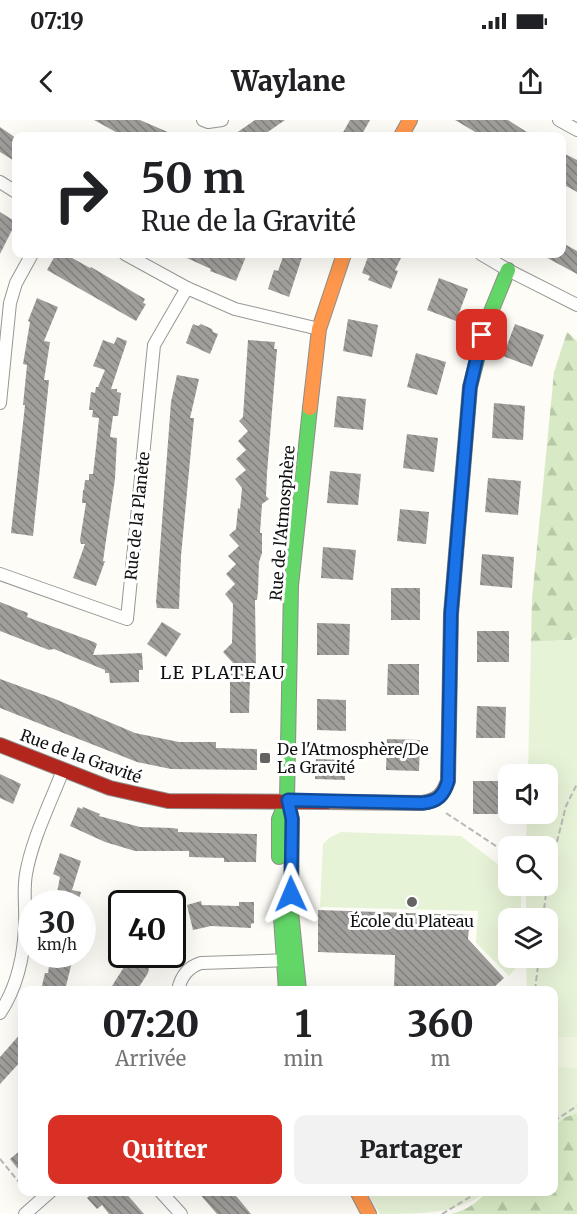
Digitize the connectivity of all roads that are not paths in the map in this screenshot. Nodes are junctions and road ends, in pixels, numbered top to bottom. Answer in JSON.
{"nodes":[{"id":1,"x":203,"y":120,"type":"edge"},
{"id":2,"x":222,"y":120,"type":"edge"},
{"id":3,"x":559,"y":120,"type":"edge"},
{"id":4,"x":577,"y":130,"type":"edge"},
{"id":5,"x":30,"y":258,"type":"edge"},
{"id":6,"x":132,"y":258,"type":"edge"},
{"id":7,"x":343,"y":258,"type":"edge"},
{"id":8,"x":488,"y":258,"type":"edge"},
{"id":9,"x":508,"y":270,"type":"junction"},
{"id":10,"x":186,"y":288,"type":"junction"},
{"id":11,"x":577,"y":305,"type":"edge"},
{"id":12,"x":320,"y":329,"type":"junction"},
{"id":13,"x":0,"y":403,"type":"edge"},
{"id":14,"x":0,"y":574,"type":"edge"},
{"id":15,"x":0,"y":745,"type":"edge"},
{"id":16,"x":63,"y":770,"type":"junction"},
{"id":17,"x":288,"y":800,"type":"junction"},
{"id":18,"x":289,"y":960,"type":"junction"},
{"id":19,"x":180,"y":986,"type":"edge"},
{"id":20,"x":286,"y":986,"type":"edge"},
{"id":21,"x":298,"y":986,"type":"edge"},
{"id":22,"x":0,"y":1013,"type":"edge"},
{"id":23,"x":45,"y":1196,"type":"edge"},
{"id":24,"x":165,"y":1196,"type":"edge"},
{"id":25,"x":360,"y":1196,"type":"edge"},
{"id":26,"x":25,"y":1214,"type":"edge"},
{"id":27,"x":181,"y":1214,"type":"edge"},
{"id":28,"x":369,"y":1214,"type":"edge"}],
"edges":[{"from":1,"to":2,"type":"street"},
{"from":3,"to":4,"type":"street"},
{"from":5,"to":13,"type":"street"},
{"from":6,"to":10,"type":"street"},
{"from":7,"to":12,"type":"street","name":"Rue de l'Atmosphère"},
{"from":8,"to":9,"type":"street"},
{"from":9,"to":11,"type":"street"},
{"from":9,"to":17,"type":"street","name":"Rue de la Gravité"},
{"from":10,"to":12,"type":"street"},
{"from":10,"to":14,"type":"street","name":"Rue de la Planète"},
{"from":12,"to":17,"type":"street","name":"Rue de l'Atmosphère"},
{"from":15,"to":16,"type":"street","name":"Rue de la Gravité"},
{"from":16,"to":17,"type":"street","name":"Rue de la Gravité"},
{"from":16,"to":22,"type":"street"},
{"from":17,"to":18,"type":"street","name":"Rue de l'Atmosphère"},
{"from":18,"to":19,"type":"street"},
{"from":18,"to":20,"type":"street","name":"Rue de l'Atmosphère"},
{"from":18,"to":21,"type":"street","name":"Rue de l'Atmosphère"},
{"from":23,"to":26,"type":"street"},
{"from":24,"to":27,"type":"street"},
{"from":25,"to":28,"type":"street"}]}
